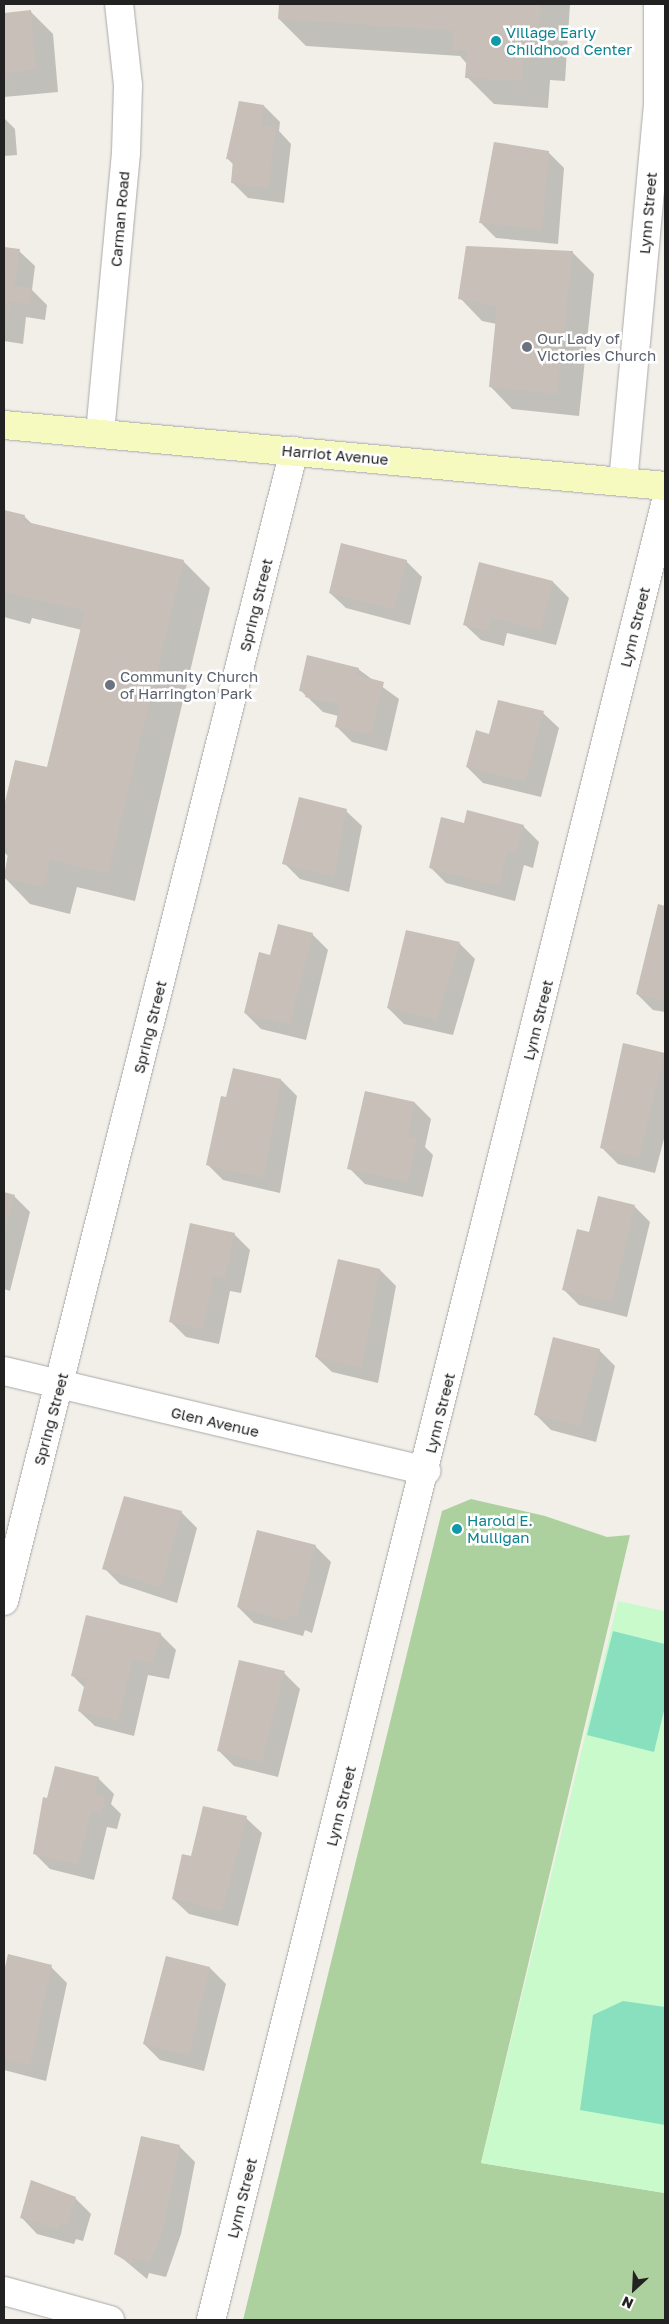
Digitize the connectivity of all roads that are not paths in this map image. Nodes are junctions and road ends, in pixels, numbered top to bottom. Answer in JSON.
{"nodes":[{"id":1,"x":120,"y":4,"type":"edge"},
{"id":2,"x":658,"y":4,"type":"edge"},
{"id":3,"x":4,"y":425,"type":"edge"},
{"id":4,"x":100,"y":434,"type":"junction"},
{"id":5,"x":294,"y":451,"type":"junction"},
{"id":6,"x":624,"y":482,"type":"junction"},
{"id":7,"x":665,"y":486,"type":"edge"},
{"id":8,"x":665,"y":504,"type":"edge"},
{"id":9,"x":4,"y":1371,"type":"edge"},
{"id":10,"x":60,"y":1385,"type":"junction"},
{"id":11,"x":426,"y":1471,"type":"junction"},
{"id":12,"x":4,"y":1601,"type":"edge"},
{"id":13,"x":4,"y":2291,"type":"edge"},
{"id":14,"x":110,"y":2320,"type":"edge"},
{"id":15,"x":211,"y":2320,"type":"edge"}],
"edges":[{"from":1,"to":4,"type":"street","name":"Carman Road"},
{"from":2,"to":6,"type":"street","name":"Lynn Street"},
{"from":3,"to":4,"type":"street","name":"Harriot Avenue"},
{"from":4,"to":5,"type":"street","name":"Harriot Avenue"},
{"from":5,"to":6,"type":"street","name":"Harriot Avenue"},
{"from":5,"to":10,"type":"street","name":"Spring Street"},
{"from":6,"to":7,"type":"street","name":"Harriot Avenue"},
{"from":8,"to":11,"type":"street","name":"Lynn Street"},
{"from":9,"to":10,"type":"street","name":"Glen Avenue"},
{"from":10,"to":11,"type":"street","name":"Glen Avenue"},
{"from":10,"to":12,"type":"street","name":"Spring Street"},
{"from":11,"to":15,"type":"street","name":"Lynn Street"},
{"from":13,"to":14,"type":"street"}]}
